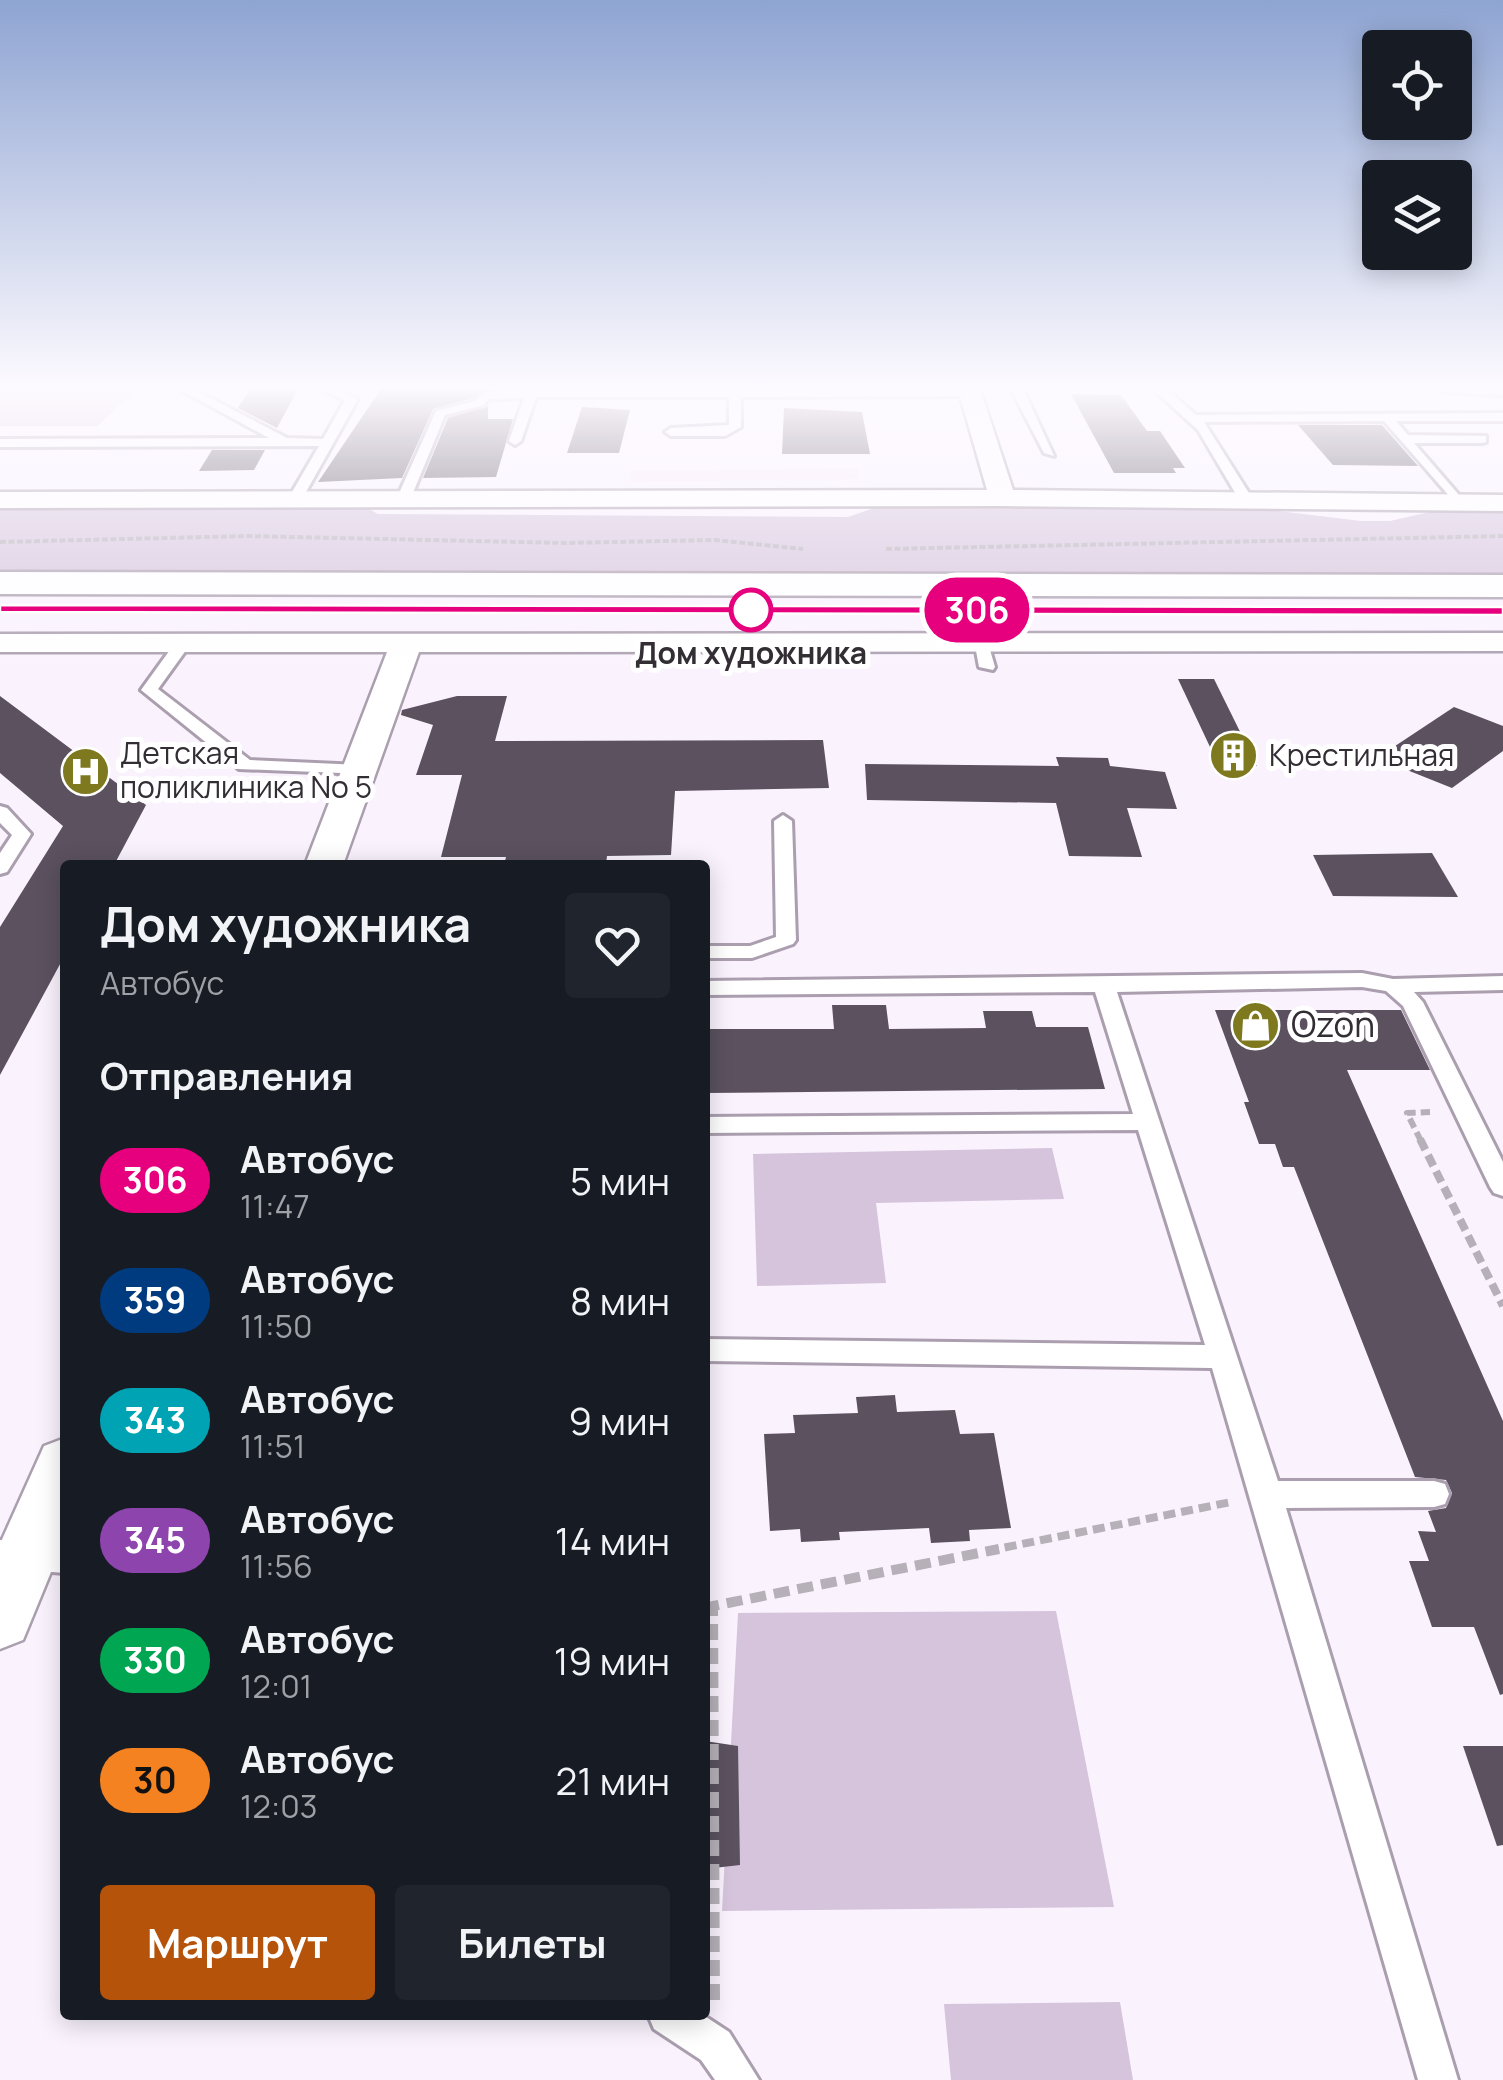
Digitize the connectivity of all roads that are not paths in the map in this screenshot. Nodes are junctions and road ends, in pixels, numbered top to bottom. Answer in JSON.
{"nodes":[{"id":1,"x":302,"y":486,"type":"edge"},
{"id":2,"x":409,"y":486,"type":"edge"},
{"id":3,"x":998,"y":486,"type":"edge"},
{"id":4,"x":1238,"y":486,"type":"edge"},
{"id":5,"x":1445,"y":486,"type":"edge"},
{"id":6,"x":1002,"y":498,"type":"junction"},
{"id":7,"x":295,"y":499,"type":"junction"},
{"id":8,"x":0,"y":500,"type":"edge"},
{"id":9,"x":403,"y":500,"type":"junction"},
{"id":10,"x":1247,"y":501,"type":"junction"},
{"id":11,"x":1458,"y":502,"type":"junction"},
{"id":12,"x":1503,"y":503,"type":"edge"},
{"id":13,"x":0,"y":583,"type":"edge"},
{"id":14,"x":1503,"y":586,"type":"edge"},
{"id":15,"x":0,"y":609,"type":"edge"},
{"id":16,"x":1503,"y":611,"type":"edge"},
{"id":17,"x":1503,"y":642,"type":"edge"},
{"id":18,"x":0,"y":643,"type":"edge"},
{"id":19,"x":406,"y":644,"type":"junction"},
{"id":20,"x":181,"y":646,"type":"junction"},
{"id":21,"x":360,"y":770,"type":"junction"},
{"id":22,"x":0,"y":812,"type":"edge"},
{"id":23,"x":783,"y":821,"type":"dead end"},
{"id":24,"x":326,"y":860,"type":"edge"},
{"id":25,"x":0,"y":868,"type":"edge"},
{"id":26,"x":710,"y":952,"type":"edge"},
{"id":27,"x":1503,"y":983,"type":"edge"},
{"id":28,"x":1104,"y":985,"type":"junction"},
{"id":29,"x":1393,"y":986,"type":"junction"},
{"id":30,"x":710,"y":988,"type":"edge"},
{"id":31,"x":1150,"y":1122,"type":"junction"},
{"id":32,"x":710,"y":1124,"type":"edge"},
{"id":33,"x":1500,"y":1173,"type":"edge"},
{"id":34,"x":710,"y":1350,"type":"edge"},
{"id":35,"x":1220,"y":1357,"type":"junction"},
{"id":36,"x":60,"y":1477,"type":"edge"},
{"id":37,"x":1434,"y":1494,"type":"dead end"},
{"id":38,"x":1266,"y":1495,"type":"junction"},
{"id":39,"x":30,"y":1556,"type":"edge"},
{"id":40,"x":0,"y":1618,"type":"edge"},
{"id":41,"x":676,"y":2020,"type":"edge"},
{"id":42,"x":739,"y":2080,"type":"edge"},
{"id":43,"x":1438,"y":2080,"type":"edge"}],
"edges":[{"from":1,"to":7,"type":"lane"},
{"from":2,"to":9,"type":"lane"},
{"from":3,"to":6,"type":"street"},
{"from":4,"to":10,"type":"lane"},
{"from":5,"to":11,"type":"lane"},
{"from":6,"to":9,"type":"street"},
{"from":6,"to":10,"type":"street"},
{"from":7,"to":8,"type":"street"},
{"from":7,"to":9,"type":"street"},
{"from":10,"to":11,"type":"street"},
{"from":11,"to":12,"type":"street"},
{"from":13,"to":14,"type":"main road"},
{"from":15,"to":16,"type":"main road"},
{"from":17,"to":19,"type":"street"},
{"from":18,"to":20,"type":"street"},
{"from":19,"to":20,"type":"street"},
{"from":19,"to":21,"type":"street"},
{"from":20,"to":21,"type":"lane"},
{"from":21,"to":24,"type":"street"},
{"from":22,"to":25,"type":"lane"},
{"from":23,"to":26,"type":"lane"},
{"from":27,"to":29,"type":"lane"},
{"from":28,"to":29,"type":"lane"},
{"from":28,"to":30,"type":"lane"},
{"from":28,"to":31,"type":"lane"},
{"from":29,"to":33,"type":"lane"},
{"from":31,"to":32,"type":"lane"},
{"from":31,"to":35,"type":"lane"},
{"from":34,"to":35,"type":"lane"},
{"from":35,"to":38,"type":"lane"},
{"from":36,"to":39,"type":"street"},
{"from":37,"to":38,"type":"lane"},
{"from":38,"to":43,"type":"lane"},
{"from":39,"to":40,"type":"street"},
{"from":41,"to":42,"type":"lane"}]}
